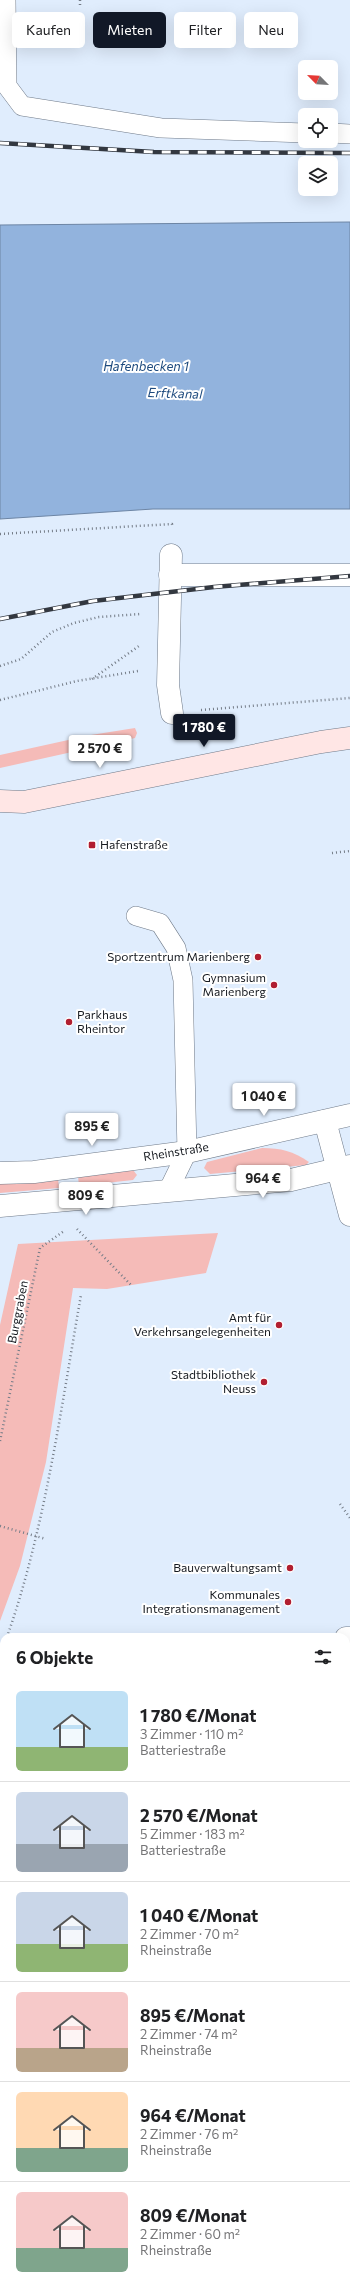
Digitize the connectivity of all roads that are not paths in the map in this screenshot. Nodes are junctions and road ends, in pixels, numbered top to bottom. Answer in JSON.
{"nodes":[{"id":1,"x":6,"y":0,"type":"edge"},
{"id":2,"x":298,"y":132,"type":"edge"},
{"id":3,"x":338,"y":133,"type":"edge"},
{"id":4,"x":350,"y":134,"type":"edge"},
{"id":5,"x":350,"y":575,"type":"edge"},
{"id":6,"x":172,"y":712,"type":"road end"},
{"id":7,"x":350,"y":738,"type":"edge"},
{"id":8,"x":0,"y":801,"type":"edge"},
{"id":9,"x":24,"y":802,"type":"junction"},
{"id":10,"x":0,"y":817,"type":"edge"},
{"id":11,"x":136,"y":916,"type":"dead end"},
{"id":12,"x":350,"y":1115,"type":"edge"},
{"id":13,"x":326,"y":1121,"type":"junction"},
{"id":14,"x":187,"y":1152,"type":"junction"},
{"id":15,"x":344,"y":1168,"type":"edge"},
{"id":16,"x":0,"y":1173,"type":"edge"},
{"id":17,"x":168,"y":1191,"type":"junction"},
{"id":18,"x":0,"y":1206,"type":"edge"},
{"id":19,"x":350,"y":1215,"type":"edge"}],
"edges":[{"from":1,"to":2,"type":"lane"},
{"from":3,"to":4,"type":"lane"},
{"from":5,"to":6,"type":"street"},
{"from":7,"to":9,"type":"main road"},
{"from":8,"to":9,"type":"main road"},
{"from":9,"to":10,"type":"main road"},
{"from":11,"to":14,"type":"lane"},
{"from":12,"to":13,"type":"street","name":"Rheinstraße"},
{"from":13,"to":14,"type":"street","name":"Rheinstraße"},
{"from":13,"to":15,"type":"street"},
{"from":14,"to":16,"type":"street","name":"Rheinstraße"},
{"from":14,"to":17,"type":"lane"},
{"from":15,"to":17,"type":"street"},
{"from":15,"to":19,"type":"street"},
{"from":17,"to":18,"type":"street"}]}
